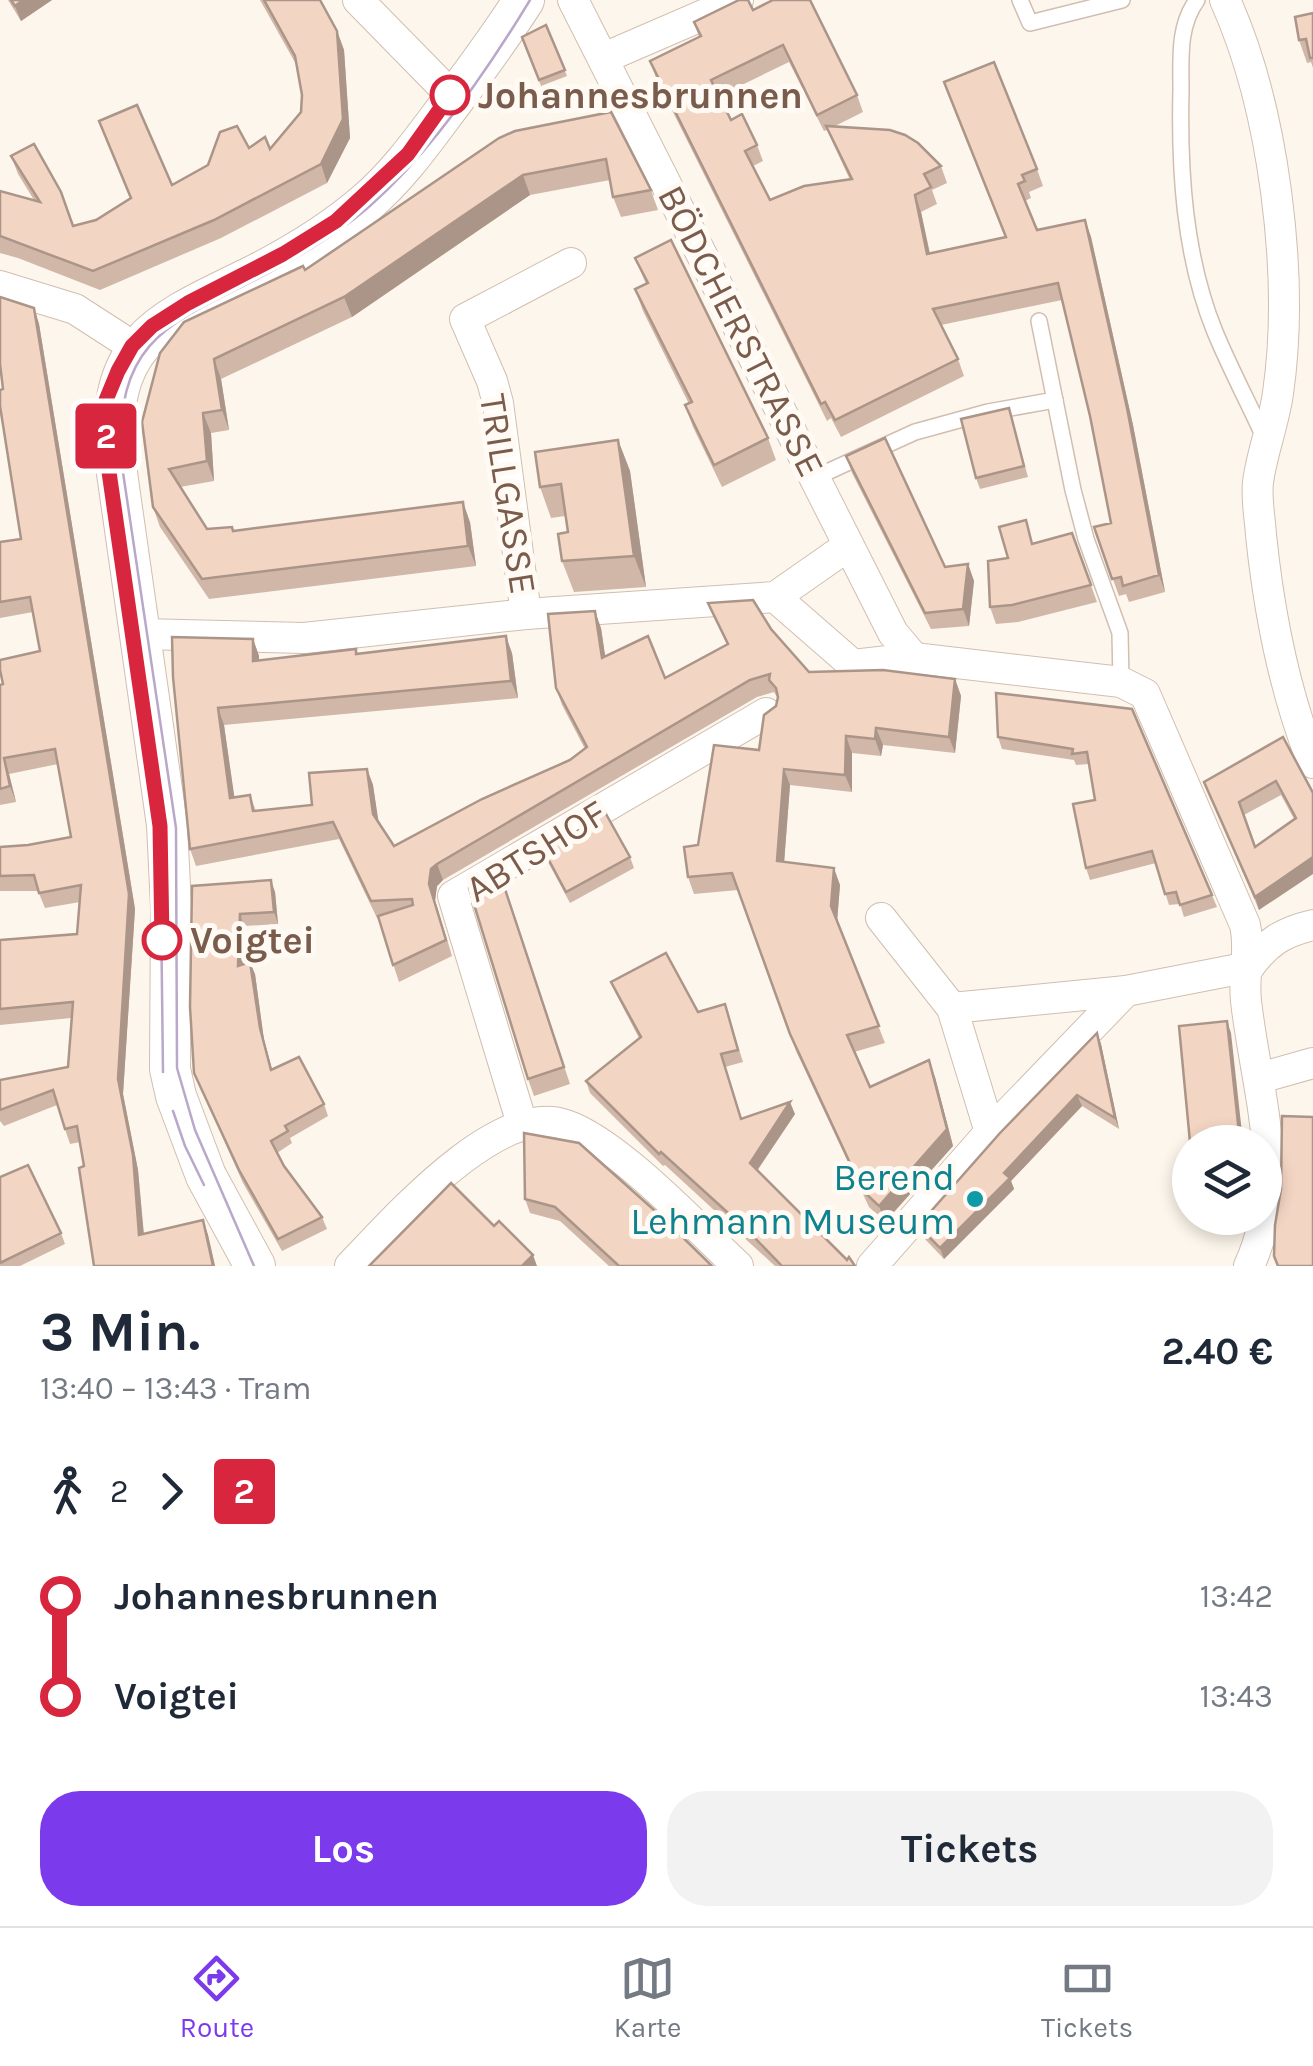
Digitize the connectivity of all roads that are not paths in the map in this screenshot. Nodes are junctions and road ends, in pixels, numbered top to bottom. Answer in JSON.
{"nodes":[{"id":1,"x":358,"y":0,"type":"edge"},
{"id":2,"x":524,"y":0,"type":"edge"},
{"id":3,"x":573,"y":0,"type":"edge"},
{"id":4,"x":738,"y":0,"type":"edge"},
{"id":5,"x":1020,"y":0,"type":"edge"},
{"id":6,"x":1122,"y":0,"type":"edge"},
{"id":7,"x":1197,"y":0,"type":"edge"},
{"id":8,"x":1225,"y":0,"type":"edge"},
{"id":9,"x":604,"y":58,"type":"junction"},
{"id":10,"x":454,"y":98,"type":"junction"},
{"id":11,"x":571,"y":263,"type":"dead end"},
{"id":12,"x":0,"y":286,"type":"edge"},
{"id":13,"x":1039,"y":320,"type":"dead end"},
{"id":14,"x":138,"y":350,"type":"junction"},
{"id":15,"x":1055,"y":400,"type":"junction"},
{"id":16,"x":1267,"y":442,"type":"junction"},
{"id":17,"x":814,"y":478,"type":"junction"},
{"id":18,"x":848,"y":546,"type":"junction"},
{"id":19,"x":775,"y":596,"type":"junction"},
{"id":20,"x":526,"y":614,"type":"junction"},
{"id":21,"x":141,"y":634,"type":"junction"},
{"id":22,"x":914,"y":658,"type":"junction"},
{"id":23,"x":1133,"y":688,"type":"junction"},
{"id":24,"x":766,"y":714,"type":"edge"},
{"id":25,"x":1313,"y":763,"type":"edge"},
{"id":26,"x":880,"y":918,"type":"dead end"},
{"id":27,"x":1313,"y":925,"type":"edge"},
{"id":28,"x":1249,"y":967,"type":"junction"},
{"id":29,"x":1126,"y":991,"type":"junction"},
{"id":30,"x":952,"y":1008,"type":"junction"},
{"id":31,"x":1313,"y":1063,"type":"edge"},
{"id":32,"x":1260,"y":1078,"type":"junction"},
{"id":33,"x":522,"y":1124,"type":"junction"},
{"id":34,"x":990,"y":1132,"type":"junction"},
{"id":35,"x":255,"y":1266,"type":"edge"},
{"id":36,"x":350,"y":1266,"type":"edge"},
{"id":37,"x":738,"y":1266,"type":"edge"},
{"id":38,"x":872,"y":1266,"type":"edge"},
{"id":39,"x":1249,"y":1266,"type":"edge"}],
"edges":[{"from":1,"to":10,"type":"street"},
{"from":2,"to":10,"type":"street"},
{"from":3,"to":9,"type":"street","name":"BÖDCHERSTRASSE"},
{"from":4,"to":9,"type":"street"},
{"from":5,"to":6,"type":"lane"},
{"from":7,"to":16,"type":"lane"},
{"from":8,"to":16,"type":"street"},
{"from":9,"to":17,"type":"street","name":"BÖDCHERSTRASSE"},
{"from":10,"to":14,"type":"street"},
{"from":11,"to":20,"type":"street","name":"TRILLGASSE"},
{"from":12,"to":14,"type":"street"},
{"from":13,"to":15,"type":"lane"},
{"from":14,"to":21,"type":"street"},
{"from":15,"to":17,"type":"lane"},
{"from":15,"to":23,"type":"lane"},
{"from":16,"to":25,"type":"street"},
{"from":17,"to":18,"type":"street","name":"BÖDCHERSTRASSE"},
{"from":18,"to":19,"type":"street"},
{"from":18,"to":22,"type":"street","name":"BÖDCHERSTRASSE"},
{"from":19,"to":20,"type":"street","name":"TRILLGASSE"},
{"from":19,"to":22,"type":"street"},
{"from":20,"to":21,"type":"street","name":"TRILLGASSE"},
{"from":21,"to":35,"type":"street"},
{"from":22,"to":23,"type":"street"},
{"from":23,"to":28,"type":"street"},
{"from":24,"to":33,"type":"street","name":"ABTSHOF"},
{"from":26,"to":30,"type":"street"},
{"from":27,"to":28,"type":"street"},
{"from":28,"to":29,"type":"street"},
{"from":28,"to":32,"type":"street"},
{"from":29,"to":30,"type":"street"},
{"from":29,"to":34,"type":"street"},
{"from":30,"to":34,"type":"street"},
{"from":31,"to":32,"type":"street"},
{"from":32,"to":39,"type":"street"},
{"from":33,"to":36,"type":"street"},
{"from":33,"to":37,"type":"street"},
{"from":34,"to":38,"type":"street"}]}
